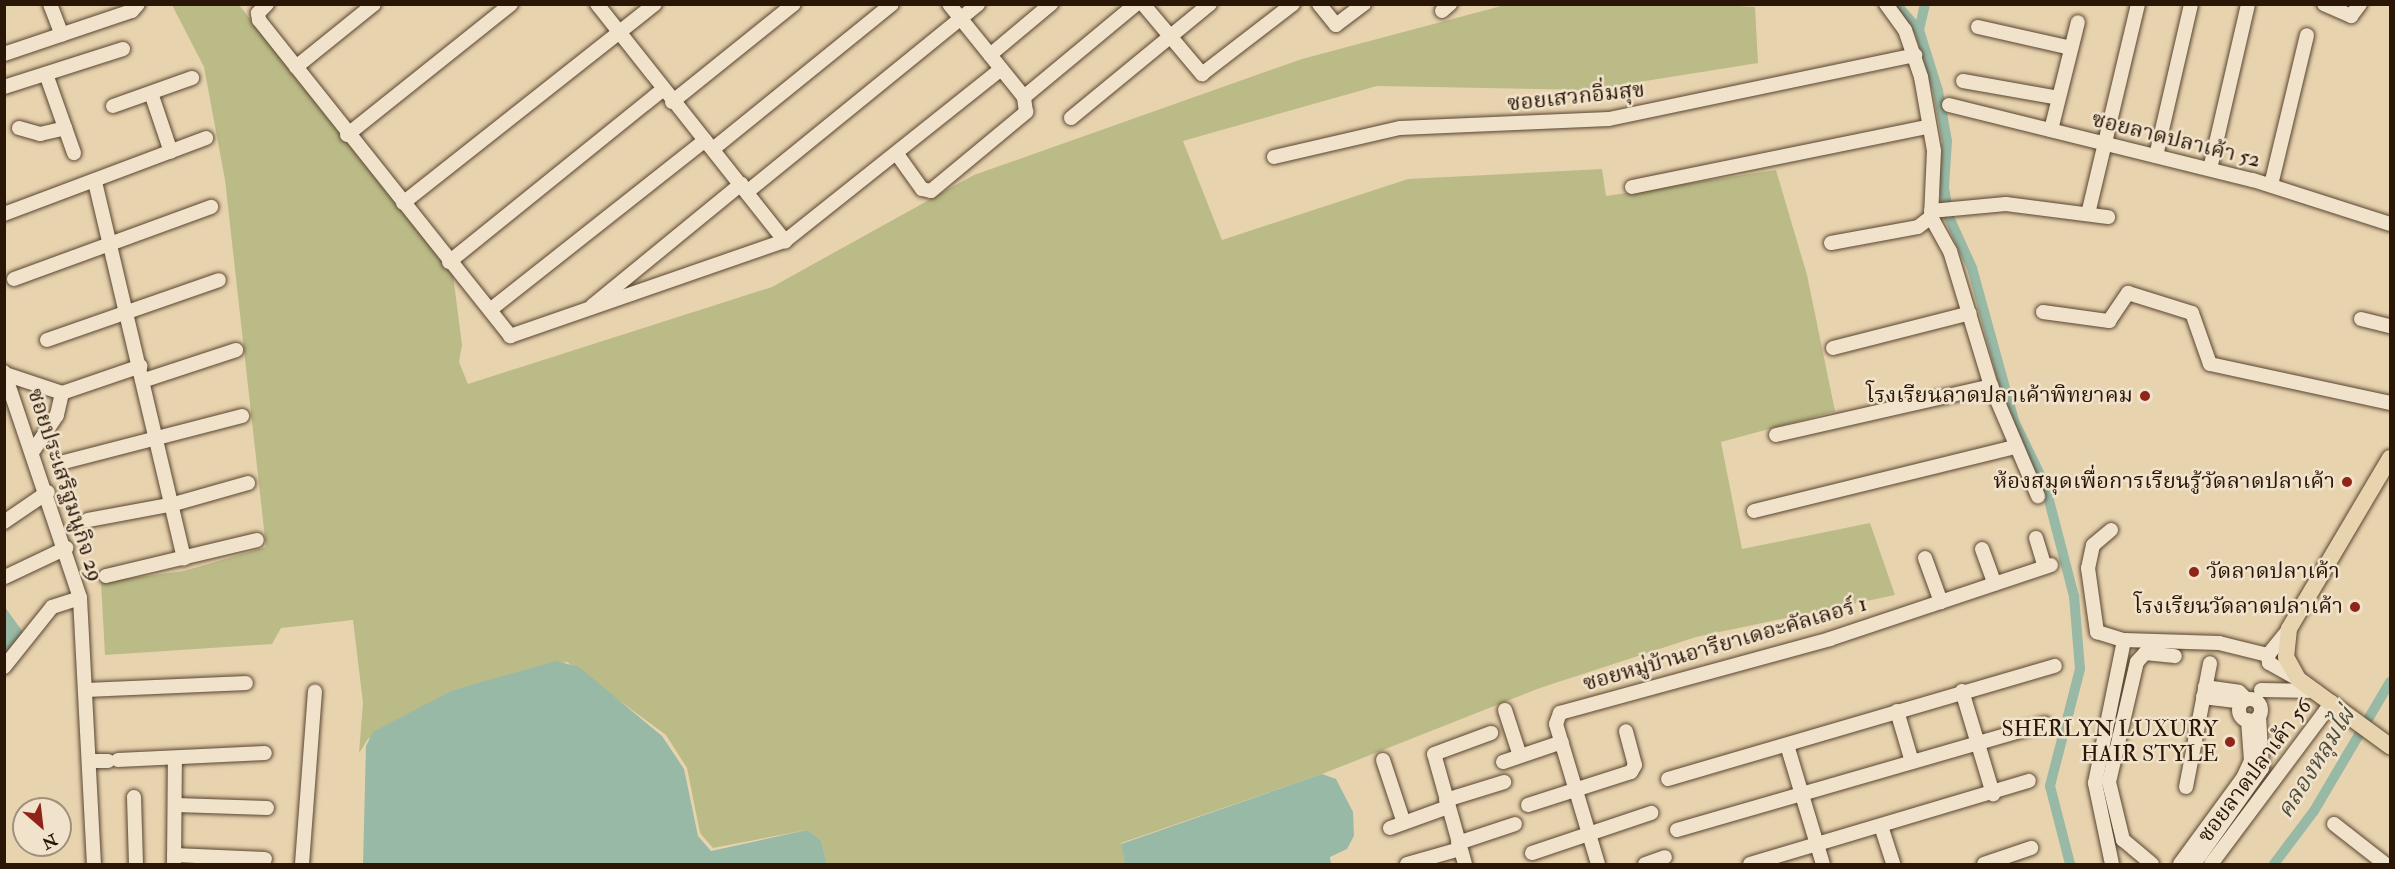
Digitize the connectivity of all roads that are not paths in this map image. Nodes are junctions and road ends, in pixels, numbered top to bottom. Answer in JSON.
{"nodes":[{"id":1,"x":50,"y":4,"type":"edge"},
{"id":2,"x":138,"y":4,"type":"edge"},
{"id":3,"x":267,"y":4,"type":"edge"},
{"id":4,"x":374,"y":4,"type":"edge"},
{"id":5,"x":511,"y":4,"type":"edge"},
{"id":6,"x":597,"y":4,"type":"edge"},
{"id":7,"x":655,"y":4,"type":"edge"},
{"id":8,"x":794,"y":4,"type":"edge"},
{"id":9,"x":892,"y":4,"type":"edge"},
{"id":10,"x":949,"y":4,"type":"edge"},
{"id":11,"x":978,"y":4,"type":"edge"},
{"id":12,"x":1051,"y":4,"type":"edge"},
{"id":13,"x":1136,"y":4,"type":"edge"},
{"id":14,"x":1143,"y":4,"type":"edge"},
{"id":15,"x":1210,"y":4,"type":"edge"},
{"id":16,"x":1293,"y":4,"type":"edge"},
{"id":17,"x":1319,"y":4,"type":"edge"},
{"id":18,"x":1364,"y":4,"type":"edge"},
{"id":19,"x":1886,"y":4,"type":"edge"},
{"id":20,"x":2139,"y":4,"type":"edge"},
{"id":21,"x":2191,"y":4,"type":"edge"},
{"id":22,"x":2324,"y":4,"type":"edge"},
{"id":23,"x":2360,"y":4,"type":"edge"},
{"id":24,"x":2248,"y":6,"type":"edge"},
{"id":25,"x":960,"y":18,"type":"junction"},
{"id":26,"x":2078,"y":22,"type":"dead end"},
{"id":27,"x":1978,"y":27,"type":"dead end"},
{"id":28,"x":620,"y":33,"type":"junction"},
{"id":29,"x":62,"y":35,"type":"junction"},
{"id":30,"x":2307,"y":35,"type":"dead end"},
{"id":31,"x":1168,"y":37,"type":"junction"},
{"id":32,"x":2071,"y":48,"type":"junction"},
{"id":33,"x":123,"y":49,"type":"dead end"},
{"id":34,"x":4,"y":54,"type":"edge"},
{"id":35,"x":990,"y":55,"type":"junction"},
{"id":36,"x":1916,"y":55,"type":"junction"},
{"id":37,"x":296,"y":67,"type":"junction"},
{"id":38,"x":1001,"y":69,"type":"junction"},
{"id":39,"x":46,"y":74,"type":"junction"},
{"id":40,"x":192,"y":78,"type":"dead end"},
{"id":41,"x":1963,"y":81,"type":"dead end"},
{"id":42,"x":4,"y":87,"type":"edge"},
{"id":43,"x":662,"y":90,"type":"junction"},
{"id":44,"x":151,"y":93,"type":"junction"},
{"id":45,"x":1024,"y":97,"type":"junction"},
{"id":46,"x":2059,"y":98,"type":"junction"},
{"id":47,"x":672,"y":102,"type":"junction"},
{"id":48,"x":113,"y":105,"type":"dead end"},
{"id":49,"x":1949,"y":105,"type":"dead end"},
{"id":50,"x":1071,"y":118,"type":"dead end"},
{"id":51,"x":1926,"y":127,"type":"junction"},
{"id":52,"x":19,"y":128,"type":"dead end"},
{"id":53,"x":65,"y":128,"type":"junction"},
{"id":54,"x":2051,"y":130,"type":"junction"},
{"id":55,"x":347,"y":135,"type":"junction"},
{"id":56,"x":206,"y":138,"type":"dead end"},
{"id":57,"x":2103,"y":144,"type":"junction"},
{"id":58,"x":709,"y":145,"type":"junction"},
{"id":59,"x":171,"y":152,"type":"junction"},
{"id":60,"x":74,"y":153,"type":"dead end"},
{"id":61,"x":897,"y":154,"type":"junction"},
{"id":62,"x":2156,"y":156,"type":"junction"},
{"id":63,"x":1274,"y":157,"type":"dead end"},
{"id":64,"x":2210,"y":169,"type":"junction"},
{"id":65,"x":95,"y":182,"type":"junction"},
{"id":66,"x":2271,"y":185,"type":"junction"},
{"id":67,"x":1632,"y":186,"type":"dead end"},
{"id":68,"x":744,"y":188,"type":"junction"},
{"id":69,"x":403,"y":203,"type":"junction"},
{"id":70,"x":211,"y":207,"type":"dead end"},
{"id":71,"x":1933,"y":212,"type":"junction"},
{"id":72,"x":4,"y":214,"type":"edge"},
{"id":73,"x":2088,"y":214,"type":"junction"},
{"id":74,"x":2108,"y":218,"type":"dead end"},
{"id":75,"x":2391,"y":225,"type":"edge"},
{"id":76,"x":785,"y":241,"type":"junction"},
{"id":77,"x":1831,"y":243,"type":"dead end"},
{"id":78,"x":113,"y":245,"type":"junction"},
{"id":79,"x":449,"y":262,"type":"junction"},
{"id":80,"x":14,"y":279,"type":"dead end"},
{"id":81,"x":219,"y":280,"type":"dead end"},
{"id":82,"x":490,"y":310,"type":"junction"},
{"id":83,"x":2043,"y":312,"type":"dead end"},
{"id":84,"x":130,"y":313,"type":"junction"},
{"id":85,"x":584,"y":313,"type":"junction"},
{"id":86,"x":1970,"y":313,"type":"junction"},
{"id":87,"x":2361,"y":319,"type":"dead end"},
{"id":88,"x":2391,"y":326,"type":"edge"},
{"id":89,"x":47,"y":340,"type":"dead end"},
{"id":90,"x":1833,"y":348,"type":"dead end"},
{"id":91,"x":236,"y":350,"type":"dead end"},
{"id":92,"x":141,"y":366,"type":"junction"},
{"id":93,"x":5,"y":373,"type":"edge"},
{"id":94,"x":145,"y":380,"type":"junction"},
{"id":95,"x":1991,"y":386,"type":"junction"},
{"id":96,"x":62,"y":393,"type":"junction"},
{"id":97,"x":2391,"y":404,"type":"edge"},
{"id":98,"x":242,"y":416,"type":"dead end"},
{"id":99,"x":1776,"y":435,"type":"dead end"},
{"id":100,"x":160,"y":440,"type":"junction"},
{"id":101,"x":2015,"y":447,"type":"junction"},
{"id":102,"x":33,"y":451,"type":"junction"},
{"id":103,"x":2391,"y":458,"type":"edge"},
{"id":104,"x":64,"y":462,"type":"dead end"},
{"id":105,"x":248,"y":483,"type":"dead end"},
{"id":106,"x":48,"y":492,"type":"junction"},
{"id":107,"x":2038,"y":496,"type":"dead end"},
{"id":108,"x":174,"y":504,"type":"junction"},
{"id":109,"x":1754,"y":510,"type":"dead end"},
{"id":110,"x":88,"y":520,"type":"dead end"},
{"id":111,"x":4,"y":522,"type":"edge"},
{"id":112,"x":2111,"y":530,"type":"dead end"},
{"id":113,"x":2036,"y":538,"type":"dead end"},
{"id":114,"x":257,"y":540,"type":"dead end"},
{"id":115,"x":66,"y":548,"type":"junction"},
{"id":116,"x":1982,"y":549,"type":"dead end"},
{"id":117,"x":1925,"y":558,"type":"dead end"},
{"id":118,"x":184,"y":559,"type":"junction"},
{"id":119,"x":106,"y":576,"type":"dead end"},
{"id":120,"x":5,"y":577,"type":"edge"},
{"id":121,"x":1995,"y":584,"type":"junction"},
{"id":122,"x":80,"y":598,"type":"junction"},
{"id":123,"x":1941,"y":602,"type":"junction"},
{"id":124,"x":2289,"y":630,"type":"junction"},
{"id":125,"x":2124,"y":640,"type":"junction"},
{"id":126,"x":2268,"y":655,"type":"junction"},
{"id":127,"x":2175,"y":656,"type":"dead end"},
{"id":128,"x":2210,"y":663,"type":"dead end"},
{"id":129,"x":2055,"y":666,"type":"dead end"},
{"id":130,"x":4,"y":667,"type":"edge"},
{"id":131,"x":2276,"y":669,"type":"junction"},
{"id":132,"x":2301,"y":681,"type":"junction"},
{"id":133,"x":246,"y":683,"type":"dead end"},
{"id":134,"x":87,"y":690,"type":"junction"},
{"id":135,"x":315,"y":691,"type":"dead end"},
{"id":136,"x":1962,"y":691,"type":"junction"},
{"id":137,"x":2316,"y":691,"type":"junction"},
{"id":138,"x":2204,"y":692,"type":"junction"},
{"id":139,"x":2251,"y":698,"type":"junction"},
{"id":140,"x":2332,"y":702,"type":"junction"},
{"id":141,"x":1505,"y":710,"type":"dead end"},
{"id":142,"x":1897,"y":711,"type":"junction"},
{"id":143,"x":2254,"y":718,"type":"junction"},
{"id":144,"x":2045,"y":724,"type":"dead end"},
{"id":145,"x":1626,"y":731,"type":"dead end"},
{"id":146,"x":1491,"y":733,"type":"dead end"},
{"id":147,"x":2384,"y":741,"type":"edge"},
{"id":148,"x":1562,"y":742,"type":"junction"},
{"id":149,"x":1978,"y":742,"type":"junction"},
{"id":150,"x":1787,"y":745,"type":"junction"},
{"id":151,"x":265,"y":753,"type":"dead end"},
{"id":152,"x":1520,"y":756,"type":"junction"},
{"id":153,"x":175,"y":758,"type":"junction"},
{"id":154,"x":1383,"y":760,"type":"dead end"},
{"id":155,"x":91,"y":761,"type":"junction"},
{"id":156,"x":1503,"y":762,"type":"dead end"},
{"id":157,"x":1912,"y":762,"type":"junction"},
{"id":158,"x":1668,"y":779,"type":"dead end"},
{"id":159,"x":2029,"y":781,"type":"dead end"},
{"id":160,"x":1504,"y":782,"type":"dead end"},
{"id":161,"x":1577,"y":786,"type":"junction"},
{"id":162,"x":2186,"y":788,"type":"dead end"},
{"id":163,"x":1802,"y":794,"type":"junction"},
{"id":164,"x":1993,"y":794,"type":"junction"},
{"id":165,"x":134,"y":797,"type":"dead end"},
{"id":166,"x":1447,"y":804,"type":"junction"},
{"id":167,"x":176,"y":805,"type":"junction"},
{"id":168,"x":1528,"y":805,"type":"dead end"},
{"id":169,"x":267,"y":808,"type":"dead end"},
{"id":170,"x":1651,"y":813,"type":"dead end"},
{"id":171,"x":1404,"y":823,"type":"junction"},
{"id":172,"x":1515,"y":824,"type":"dead end"},
{"id":173,"x":2334,"y":824,"type":"dead end"},
{"id":174,"x":1881,"y":826,"type":"junction"},
{"id":175,"x":1390,"y":828,"type":"dead end"},
{"id":176,"x":1677,"y":830,"type":"dead end"},
{"id":177,"x":1589,"y":833,"type":"junction"},
{"id":178,"x":1818,"y":845,"type":"junction"},
{"id":179,"x":1459,"y":846,"type":"junction"},
{"id":180,"x":2031,"y":848,"type":"dead end"},
{"id":181,"x":1532,"y":853,"type":"dead end"},
{"id":182,"x":1665,"y":857,"type":"dead end"},
{"id":183,"x":265,"y":859,"type":"dead end"},
{"id":184,"x":174,"y":860,"type":"edge"},
{"id":185,"x":94,"y":864,"type":"edge"},
{"id":186,"x":136,"y":864,"type":"edge"},
{"id":187,"x":302,"y":864,"type":"edge"},
{"id":188,"x":1407,"y":864,"type":"edge"},
{"id":189,"x":1465,"y":864,"type":"edge"},
{"id":190,"x":1598,"y":864,"type":"edge"},
{"id":191,"x":1645,"y":864,"type":"edge"},
{"id":192,"x":1750,"y":864,"type":"edge"},
{"id":193,"x":1823,"y":864,"type":"edge"},
{"id":194,"x":1893,"y":864,"type":"edge"},
{"id":195,"x":1984,"y":864,"type":"edge"},
{"id":196,"x":2112,"y":864,"type":"edge"},
{"id":197,"x":2152,"y":864,"type":"edge"},
{"id":198,"x":2180,"y":864,"type":"edge"},
{"id":199,"x":2194,"y":864,"type":"edge"},
{"id":200,"x":2211,"y":864,"type":"edge"},
{"id":201,"x":2385,"y":864,"type":"edge"}],
"edges":[{"from":1,"to":29,"type":"street"},
{"from":2,"to":29,"type":"street"},
{"from":3,"to":37,"type":"street"},
{"from":4,"to":37,"type":"street"},
{"from":5,"to":55,"type":"street"},
{"from":6,"to":28,"type":"street"},
{"from":7,"to":28,"type":"street"},
{"from":8,"to":47,"type":"street"},
{"from":9,"to":58,"type":"street"},
{"from":10,"to":25,"type":"street"},
{"from":11,"to":25,"type":"street"},
{"from":12,"to":35,"type":"street"},
{"from":13,"to":45,"type":"street"},
{"from":14,"to":31,"type":"street"},
{"from":15,"to":31,"type":"street"},
{"from":16,"to":31,"type":"street"},
{"from":17,"to":18,"type":"street"},
{"from":19,"to":36,"type":"street"},
{"from":20,"to":57,"type":"street"},
{"from":21,"to":62,"type":"street"},
{"from":22,"to":23,"type":"street"},
{"from":24,"to":64,"type":"street"},
{"from":25,"to":35,"type":"street"},
{"from":25,"to":68,"type":"street"},
{"from":26,"to":32,"type":"street"},
{"from":27,"to":32,"type":"street"},
{"from":28,"to":43,"type":"street"},
{"from":28,"to":69,"type":"street"},
{"from":29,"to":34,"type":"street"},
{"from":30,"to":66,"type":"street"},
{"from":31,"to":50,"type":"street"},
{"from":32,"to":46,"type":"street"},
{"from":33,"to":39,"type":"street"},
{"from":35,"to":38,"type":"street"},
{"from":36,"to":51,"type":"street"},
{"from":36,"to":63,"type":"street","name":"ซอยเสวกอิ่มสุข"},
{"from":37,"to":55,"type":"street"},
{"from":38,"to":45,"type":"street"},
{"from":38,"to":61,"type":"street"},
{"from":39,"to":42,"type":"street"},
{"from":39,"to":53,"type":"street"},
{"from":40,"to":44,"type":"street"},
{"from":41,"to":46,"type":"street"},
{"from":43,"to":47,"type":"street"},
{"from":43,"to":79,"type":"street"},
{"from":44,"to":48,"type":"street"},
{"from":44,"to":59,"type":"street"},
{"from":45,"to":61,"type":"street"},
{"from":46,"to":54,"type":"street"},
{"from":47,"to":58,"type":"street"},
{"from":49,"to":54,"type":"street","name":"ซอยลาดปลาเค้า 52"},
{"from":51,"to":67,"type":"street"},
{"from":51,"to":71,"type":"street"},
{"from":52,"to":53,"type":"street"},
{"from":53,"to":60,"type":"street"},
{"from":54,"to":57,"type":"street","name":"ซอยลาดปลาเค้า 52"},
{"from":55,"to":69,"type":"street"},
{"from":56,"to":59,"type":"street"},
{"from":57,"to":62,"type":"street","name":"ซอยลาดปลาเค้า 52"},
{"from":57,"to":73,"type":"street"},
{"from":58,"to":68,"type":"street"},
{"from":58,"to":82,"type":"street"},
{"from":59,"to":65,"type":"street"},
{"from":61,"to":76,"type":"street"},
{"from":62,"to":64,"type":"street","name":"ซอยลาดปลาเค้า 52"},
{"from":64,"to":66,"type":"street","name":"ซอยลาดปลาเค้า 52"},
{"from":65,"to":72,"type":"street"},
{"from":65,"to":78,"type":"street"},
{"from":66,"to":75,"type":"street","name":"ซอยลาดปลาเค้า 52"},
{"from":68,"to":76,"type":"street"},
{"from":68,"to":85,"type":"street"},
{"from":69,"to":79,"type":"street"},
{"from":70,"to":78,"type":"street"},
{"from":71,"to":73,"type":"street"},
{"from":71,"to":77,"type":"street"},
{"from":71,"to":86,"type":"street"},
{"from":73,"to":74,"type":"street"},
{"from":76,"to":85,"type":"street"},
{"from":78,"to":80,"type":"street"},
{"from":78,"to":84,"type":"street"},
{"from":79,"to":82,"type":"street"},
{"from":81,"to":84,"type":"street"},
{"from":82,"to":85,"type":"street"},
{"from":83,"to":97,"type":"street"},
{"from":84,"to":89,"type":"street"},
{"from":84,"to":92,"type":"street"},
{"from":86,"to":90,"type":"street"},
{"from":86,"to":95,"type":"street"},
{"from":87,"to":88,"type":"street"},
{"from":91,"to":94,"type":"street"},
{"from":92,"to":94,"type":"street"},
{"from":92,"to":96,"type":"street"},
{"from":93,"to":96,"type":"street"},
{"from":93,"to":102,"type":"street","name":"ซอยประเสริฐมนูกิจ 29"},
{"from":94,"to":100,"type":"street"},
{"from":95,"to":99,"type":"street"},
{"from":95,"to":101,"type":"street"},
{"from":96,"to":102,"type":"street"},
{"from":98,"to":100,"type":"street"},
{"from":100,"to":104,"type":"street"},
{"from":100,"to":108,"type":"street"},
{"from":101,"to":107,"type":"street"},
{"from":101,"to":109,"type":"street"},
{"from":102,"to":106,"type":"street","name":"ซอยประเสริฐมนูกิจ 29"},
{"from":103,"to":124,"type":"main road"},
{"from":105,"to":108,"type":"street"},
{"from":106,"to":111,"type":"street"},
{"from":106,"to":115,"type":"street","name":"ซอยประเสริฐมนูกิจ 29"},
{"from":108,"to":110,"type":"street"},
{"from":108,"to":118,"type":"street"},
{"from":112,"to":125,"type":"street"},
{"from":113,"to":121,"type":"street","name":"ซอยหมู่บ้านอารียาเดอะคัลเลอร์ 1"},
{"from":114,"to":118,"type":"street"},
{"from":115,"to":120,"type":"street"},
{"from":115,"to":122,"type":"street","name":"ซอยประเสริฐมนูกิจ 29"},
{"from":116,"to":121,"type":"street"},
{"from":117,"to":123,"type":"street"},
{"from":118,"to":119,"type":"street"},
{"from":121,"to":123,"type":"street","name":"ซอยหมู่บ้านอารียาเดอะคัลเลอร์ 1"},
{"from":122,"to":130,"type":"street"},
{"from":122,"to":134,"type":"street","name":"ซอยประเสริฐมนูกิจ 29"},
{"from":123,"to":148,"type":"street","name":"ซอยหมู่บ้านอารียาเดอะคัลเลอร์ 1"},
{"from":124,"to":126,"type":"street"},
{"from":124,"to":132,"type":"main road"},
{"from":125,"to":126,"type":"street"},
{"from":125,"to":196,"type":"street"},
{"from":126,"to":131,"type":"street"},
{"from":127,"to":197,"type":"street"},
{"from":128,"to":138,"type":"street"},
{"from":129,"to":136,"type":"street"},
{"from":131,"to":132,"type":"street"},
{"from":131,"to":139,"type":"street"},
{"from":132,"to":137,"type":"main road"},
{"from":133,"to":134,"type":"street"},
{"from":134,"to":155,"type":"street","name":"ซอยประเสริฐมนูกิจ 29"},
{"from":135,"to":187,"type":"street"},
{"from":136,"to":142,"type":"street"},
{"from":136,"to":149,"type":"street"},
{"from":137,"to":139,"type":"street"},
{"from":137,"to":140,"type":"main road"},
{"from":138,"to":139,"type":"street"},
{"from":138,"to":162,"type":"street"},
{"from":139,"to":143,"type":"street"},
{"from":139,"to":143,"type":"street"},
{"from":140,"to":147,"type":"main road"},
{"from":140,"to":200,"type":"street","name":"ซอยลาดปลาเค้า 56"},
{"from":141,"to":152,"type":"street"},
{"from":142,"to":150,"type":"street"},
{"from":142,"to":157,"type":"street"},
{"from":143,"to":198,"type":"street"},
{"from":143,"to":199,"type":"street"},
{"from":144,"to":149,"type":"street"},
{"from":145,"to":161,"type":"street"},
{"from":146,"to":166,"type":"street"},
{"from":148,"to":152,"type":"street"},
{"from":148,"to":161,"type":"street","name":"ซอยหมู่บ้านอารียาเดอะคัลเลอร์ 1"},
{"from":149,"to":157,"type":"street"},
{"from":149,"to":164,"type":"street"},
{"from":150,"to":158,"type":"street"},
{"from":150,"to":163,"type":"street"},
{"from":151,"to":153,"type":"street"},
{"from":152,"to":156,"type":"street"},
{"from":153,"to":155,"type":"street"},
{"from":153,"to":167,"type":"street"},
{"from":154,"to":171,"type":"street"},
{"from":155,"to":185,"type":"street","name":"ซอยประเสริฐมนูกิจ 29"},
{"from":157,"to":163,"type":"street"},
{"from":159,"to":164,"type":"street"},
{"from":160,"to":166,"type":"street"},
{"from":161,"to":168,"type":"street"},
{"from":161,"to":177,"type":"street","name":"ซอยหมู่บ้านอารียาเดอะคัลเลอร์ 1"},
{"from":163,"to":176,"type":"street"},
{"from":163,"to":178,"type":"street"},
{"from":164,"to":174,"type":"street"},
{"from":165,"to":186,"type":"street"},
{"from":166,"to":171,"type":"street"},
{"from":166,"to":179,"type":"street"},
{"from":167,"to":169,"type":"street"},
{"from":167,"to":184,"type":"street"},
{"from":170,"to":177,"type":"street"},
{"from":171,"to":175,"type":"street"},
{"from":172,"to":179,"type":"street"},
{"from":173,"to":201,"type":"street"},
{"from":174,"to":178,"type":"street"},
{"from":174,"to":194,"type":"street"},
{"from":177,"to":181,"type":"street"},
{"from":177,"to":190,"type":"street","name":"ซอยหมู่บ้านอารียาเดอะคัลเลอร์ 1"},
{"from":178,"to":192,"type":"street"},
{"from":178,"to":193,"type":"street"},
{"from":179,"to":188,"type":"street"},
{"from":179,"to":189,"type":"street"},
{"from":180,"to":195,"type":"street"},
{"from":182,"to":191,"type":"street"},
{"from":183,"to":184,"type":"street"}]}
